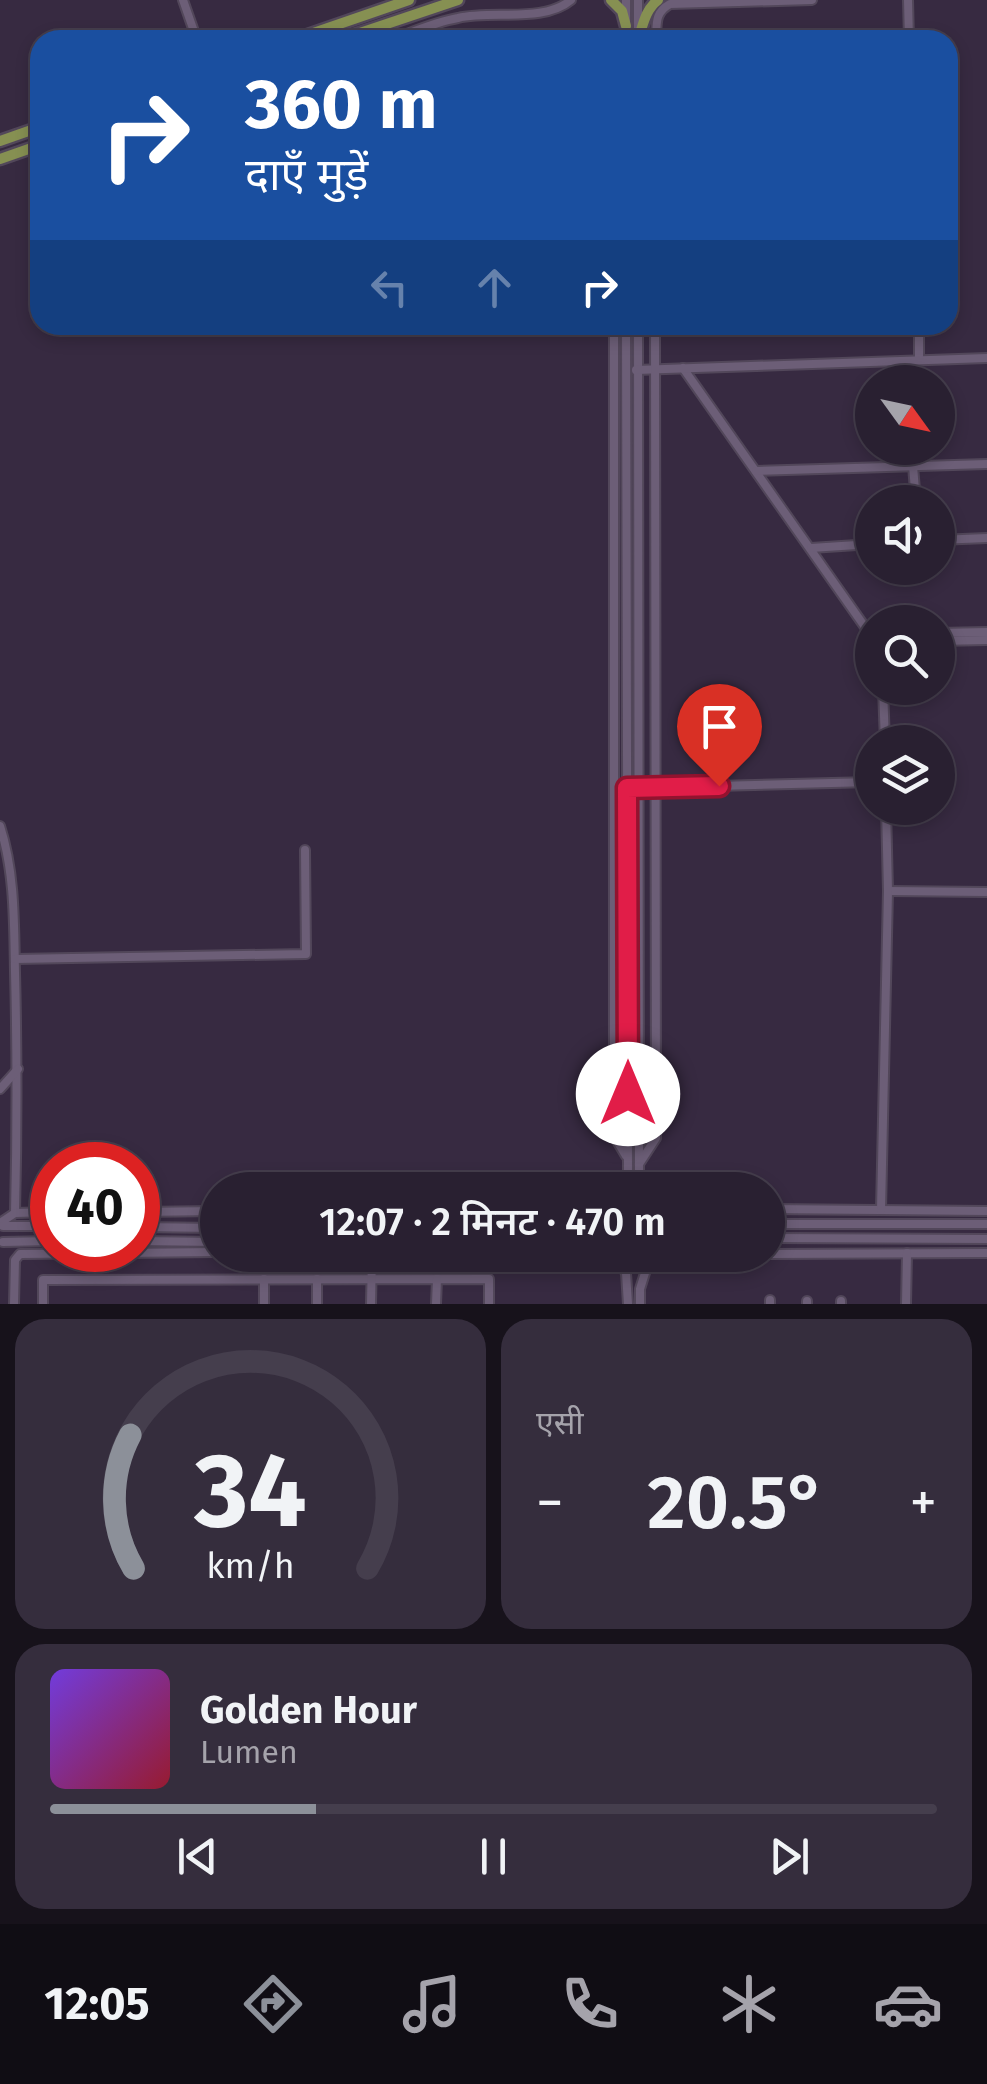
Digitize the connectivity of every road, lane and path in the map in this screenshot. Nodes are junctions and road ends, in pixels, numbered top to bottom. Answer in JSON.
{"nodes":[{"id":1,"x":183,"y":0,"type":"edge"},
{"id":2,"x":409,"y":0,"type":"edge"},
{"id":3,"x":458,"y":0,"type":"edge"},
{"id":4,"x":571,"y":0,"type":"edge"},
{"id":5,"x":611,"y":0,"type":"edge"},
{"id":6,"x":626,"y":0,"type":"edge"},
{"id":7,"x":638,"y":0,"type":"edge"},
{"id":8,"x":658,"y":0,"type":"edge"},
{"id":9,"x":808,"y":0,"type":"edge"},
{"id":10,"x":908,"y":0,"type":"edge"},
{"id":11,"x":626,"y":26,"type":"junction"},
{"id":12,"x":194,"y":30,"type":"edge"},
{"id":13,"x":322,"y":30,"type":"edge"},
{"id":14,"x":369,"y":30,"type":"edge"},
{"id":15,"x":420,"y":30,"type":"edge"},
{"id":16,"x":626,"y":30,"type":"edge"},
{"id":17,"x":638,"y":30,"type":"edge"},
{"id":18,"x":641,"y":30,"type":"edge"},
{"id":19,"x":656,"y":30,"type":"edge"},
{"id":20,"x":909,"y":30,"type":"edge"},
{"id":21,"x":30,"y":130,"type":"edge"},
{"id":22,"x":0,"y":140,"type":"edge"},
{"id":23,"x":30,"y":148,"type":"edge"},
{"id":24,"x":0,"y":159,"type":"edge"},
{"id":25,"x":614,"y":335,"type":"edge"},
{"id":26,"x":626,"y":335,"type":"edge"},
{"id":27,"x":638,"y":335,"type":"edge"},
{"id":28,"x":655,"y":335,"type":"edge"},
{"id":29,"x":919,"y":335,"type":"edge"},
{"id":30,"x":987,"y":358,"type":"edge"},
{"id":31,"x":920,"y":360,"type":"junction"},
{"id":32,"x":683,"y":368,"type":"junction"},
{"id":33,"x":655,"y":369,"type":"junction"},
{"id":34,"x":626,"y":370,"type":"junction"},
{"id":35,"x":638,"y":370,"type":"junction"},
{"id":36,"x":987,"y":464,"type":"edge"},
{"id":37,"x":913,"y":466,"type":"junction"},
{"id":38,"x":756,"y":471,"type":"junction"},
{"id":39,"x":915,"y":485,"type":"edge"},
{"id":40,"x":987,"y":538,"type":"edge"},
{"id":41,"x":955,"y":539,"type":"edge"},
{"id":42,"x":855,"y":545,"type":"edge"},
{"id":43,"x":811,"y":548,"type":"junction"},
{"id":44,"x":855,"y":611,"type":"edge"},
{"id":45,"x":987,"y":632,"type":"edge"},
{"id":46,"x":955,"y":633,"type":"edge"},
{"id":47,"x":987,"y":640,"type":"edge"},
{"id":48,"x":955,"y":641,"type":"edge"},
{"id":49,"x":855,"y":783,"type":"edge"},
{"id":50,"x":656,"y":786,"type":"junction"},
{"id":51,"x":627,"y":788,"type":"junction"},
{"id":52,"x":639,"y":788,"type":"junction"},
{"id":53,"x":886,"y":825,"type":"edge"},
{"id":54,"x":0,"y":826,"type":"edge"},
{"id":55,"x":305,"y":850,"type":"dead end"},
{"id":56,"x":888,"y":891,"type":"junction"},
{"id":57,"x":987,"y":892,"type":"edge"},
{"id":58,"x":15,"y":959,"type":"junction"},
{"id":59,"x":18,"y":1069,"type":"junction"},
{"id":60,"x":0,"y":1089,"type":"edge"},
{"id":61,"x":628,"y":1160,"type":"junction"},
{"id":62,"x":639,"y":1164,"type":"junction"},
{"id":63,"x":628,"y":1172,"type":"edge"},
{"id":64,"x":640,"y":1172,"type":"edge"},
{"id":65,"x":785,"y":1209,"type":"edge"},
{"id":66,"x":881,"y":1210,"type":"junction"},
{"id":67,"x":987,"y":1211,"type":"edge"},
{"id":68,"x":160,"y":1212,"type":"edge"},
{"id":69,"x":200,"y":1212,"type":"edge"},
{"id":70,"x":15,"y":1213,"type":"junction"},
{"id":71,"x":30,"y":1213,"type":"edge"},
{"id":72,"x":1,"y":1224,"type":"edge"},
{"id":73,"x":785,"y":1224,"type":"edge"},
{"id":74,"x":987,"y":1224,"type":"edge"},
{"id":75,"x":30,"y":1225,"type":"edge"},
{"id":76,"x":160,"y":1226,"type":"edge"},
{"id":77,"x":200,"y":1227,"type":"edge"},
{"id":78,"x":785,"y":1238,"type":"edge"},
{"id":79,"x":987,"y":1239,"type":"edge"},
{"id":80,"x":30,"y":1242,"type":"edge"},
{"id":81,"x":160,"y":1242,"type":"edge"},
{"id":82,"x":200,"y":1242,"type":"edge"},
{"id":83,"x":1,"y":1244,"type":"edge"},
{"id":84,"x":160,"y":1252,"type":"edge"},
{"id":85,"x":200,"y":1252,"type":"edge"},
{"id":86,"x":906,"y":1253,"type":"junction"},
{"id":87,"x":30,"y":1254,"type":"edge"},
{"id":88,"x":785,"y":1254,"type":"edge"},
{"id":89,"x":987,"y":1254,"type":"edge"},
{"id":90,"x":372,"y":1272,"type":"edge"},
{"id":91,"x":625,"y":1272,"type":"edge"},
{"id":92,"x":646,"y":1272,"type":"edge"},
{"id":93,"x":264,"y":1279,"type":"junction"},
{"id":94,"x":317,"y":1279,"type":"junction"},
{"id":95,"x":372,"y":1279,"type":"junction"},
{"id":96,"x":436,"y":1279,"type":"junction"},
{"id":97,"x":14,"y":1304,"type":"edge"},
{"id":98,"x":43,"y":1304,"type":"edge"},
{"id":99,"x":264,"y":1304,"type":"edge"},
{"id":100,"x":317,"y":1304,"type":"edge"},
{"id":101,"x":372,"y":1304,"type":"edge"},
{"id":102,"x":436,"y":1304,"type":"edge"},
{"id":103,"x":489,"y":1304,"type":"edge"},
{"id":104,"x":628,"y":1304,"type":"edge"},
{"id":105,"x":640,"y":1304,"type":"edge"},
{"id":106,"x":906,"y":1304,"type":"edge"}],
"edges":[{"from":1,"to":12,"type":"street"},
{"from":2,"to":13,"type":"main road"},
{"from":3,"to":14,"type":"main road"},
{"from":4,"to":15,"type":"street"},
{"from":5,"to":11,"type":"main road"},
{"from":6,"to":11,"type":"street"},
{"from":7,"to":17,"type":"street"},
{"from":8,"to":18,"type":"main road"},
{"from":9,"to":19,"type":"street"},
{"from":10,"to":20,"type":"street"},
{"from":11,"to":16,"type":"street"},
{"from":21,"to":22,"type":"main road"},
{"from":23,"to":24,"type":"main road"},
{"from":25,"to":61,"type":"street"},
{"from":26,"to":34,"type":"street"},
{"from":27,"to":35,"type":"street"},
{"from":28,"to":33,"type":"street"},
{"from":29,"to":31,"type":"street"},
{"from":30,"to":31,"type":"street"},
{"from":31,"to":32,"type":"street"},
{"from":32,"to":33,"type":"street"},
{"from":32,"to":38,"type":"street"},
{"from":33,"to":35,"type":"street"},
{"from":33,"to":50,"type":"street"},
{"from":34,"to":35,"type":"street"},
{"from":34,"to":51,"type":"street"},
{"from":35,"to":52,"type":"street"},
{"from":36,"to":37,"type":"street"},
{"from":37,"to":38,"type":"street"},
{"from":37,"to":39,"type":"street"},
{"from":38,"to":43,"type":"street"},
{"from":40,"to":41,"type":"street"},
{"from":42,"to":43,"type":"street"},
{"from":43,"to":44,"type":"street"},
{"from":45,"to":46,"type":"street"},
{"from":47,"to":48,"type":"street"},
{"from":49,"to":50,"type":"street"},
{"from":50,"to":52,"type":"street"},
{"from":50,"to":62,"type":"street"},
{"from":51,"to":52,"type":"street"},
{"from":51,"to":61,"type":"street"},
{"from":52,"to":62,"type":"street"},
{"from":53,"to":56,"type":"street"},
{"from":54,"to":58,"type":"street"},
{"from":55,"to":58,"type":"street"},
{"from":56,"to":57,"type":"street"},
{"from":56,"to":66,"type":"street"},
{"from":58,"to":59,"type":"street"},
{"from":59,"to":60,"type":"street"},
{"from":59,"to":70,"type":"street"},
{"from":61,"to":63,"type":"street"},
{"from":62,"to":64,"type":"street"},
{"from":65,"to":66,"type":"street"},
{"from":66,"to":67,"type":"street"},
{"from":68,"to":69,"type":"street"},
{"from":70,"to":71,"type":"street"},
{"from":70,"to":72,"type":"street"},
{"from":72,"to":75,"type":"street"},
{"from":72,"to":83,"type":"street"},
{"from":73,"to":74,"type":"street"},
{"from":76,"to":77,"type":"street"},
{"from":78,"to":79,"type":"street"},
{"from":80,"to":83,"type":"street"},
{"from":81,"to":82,"type":"street"},
{"from":84,"to":85,"type":"street"},
{"from":86,"to":88,"type":"street"},
{"from":86,"to":89,"type":"street"},
{"from":86,"to":106,"type":"street"},
{"from":87,"to":97,"type":"street"},
{"from":90,"to":95,"type":"street"},
{"from":91,"to":104,"type":"street"},
{"from":92,"to":105,"type":"street"},
{"from":93,"to":94,"type":"street"},
{"from":93,"to":98,"type":"street"},
{"from":93,"to":99,"type":"street"},
{"from":94,"to":95,"type":"street"},
{"from":94,"to":100,"type":"street"},
{"from":95,"to":96,"type":"street"},
{"from":95,"to":101,"type":"street"},
{"from":96,"to":102,"type":"street"},
{"from":96,"to":103,"type":"street"}]}
